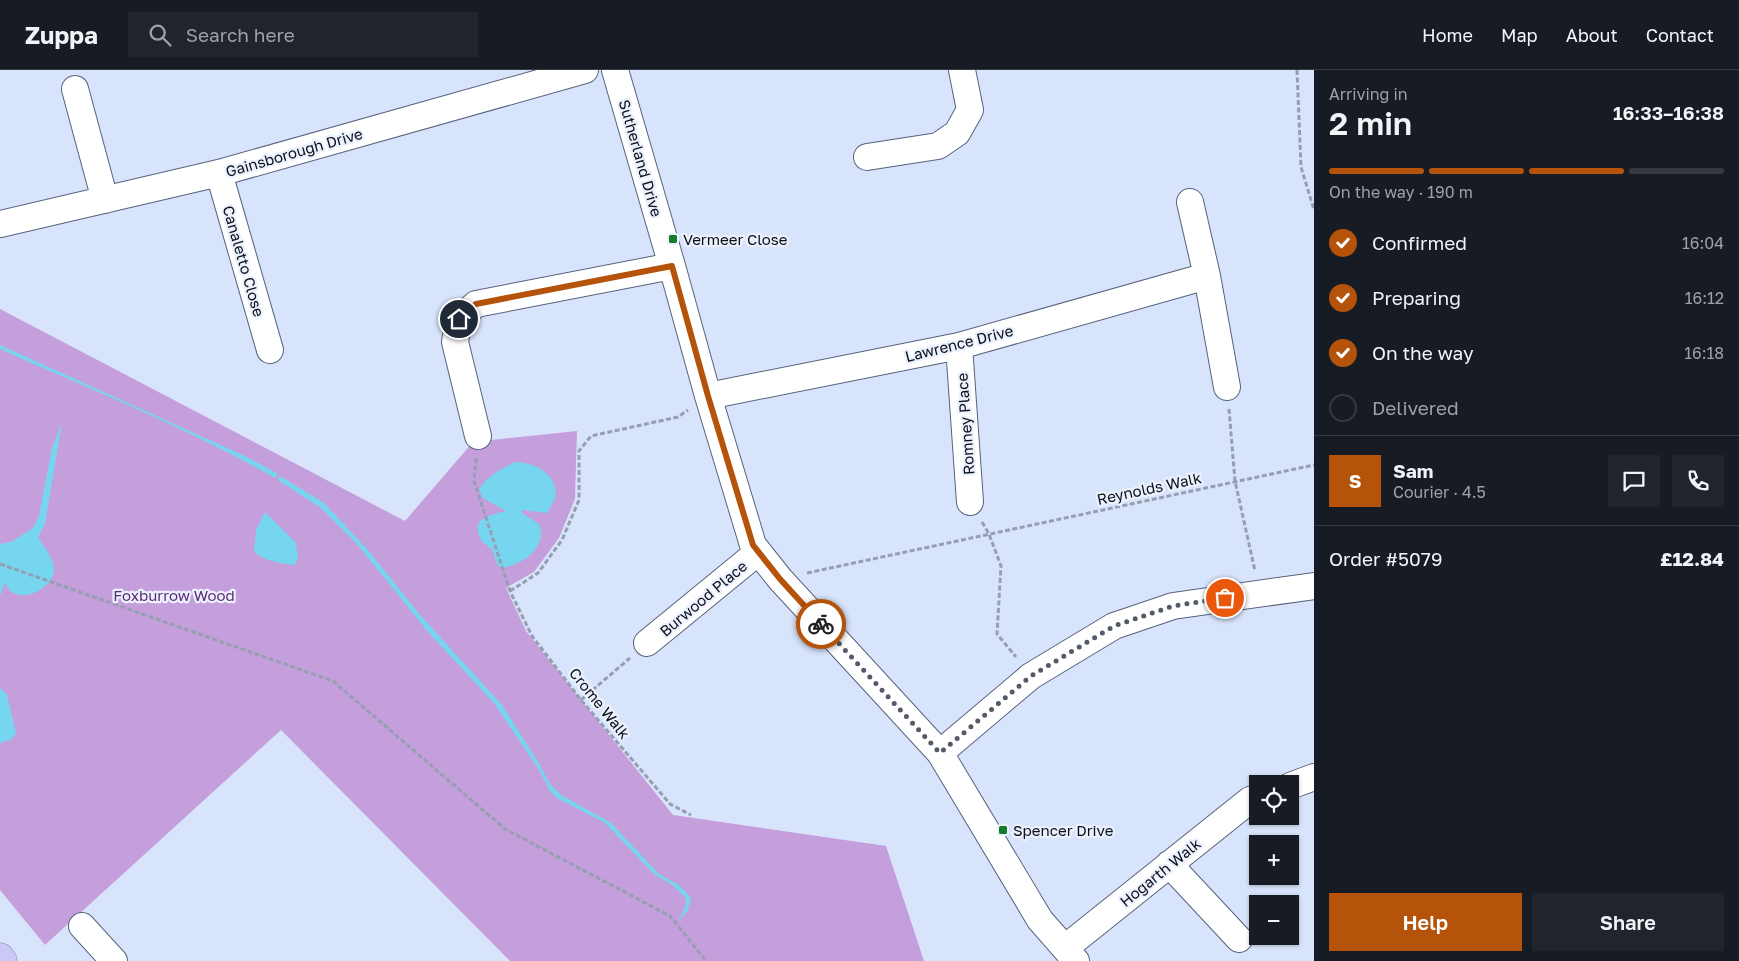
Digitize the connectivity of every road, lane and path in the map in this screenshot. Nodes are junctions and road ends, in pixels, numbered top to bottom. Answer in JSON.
{"nodes":[{"id":1,"x":585,"y":70,"type":"edge"},
{"id":2,"x":615,"y":70,"type":"edge"},
{"id":3,"x":962,"y":70,"type":"edge"},
{"id":4,"x":1297,"y":70,"type":"edge"},
{"id":5,"x":75,"y":89,"type":"dead end"},
{"id":6,"x":866,"y":157,"type":"dead end"},
{"id":7,"x":219,"y":173,"type":"junction"},
{"id":8,"x":105,"y":200,"type":"junction"},
{"id":9,"x":1190,"y":202,"type":"dead end"},
{"id":10,"x":1314,"y":210,"type":"edge"},
{"id":11,"x":0,"y":224,"type":"edge"},
{"id":12,"x":672,"y":266,"type":"junction"},
{"id":13,"x":1206,"y":276,"type":"junction"},
{"id":14,"x":959,"y":346,"type":"junction"},
{"id":15,"x":270,"y":350,"type":"dead end"},
{"id":16,"x":1227,"y":387,"type":"joint"},
{"id":17,"x":708,"y":396,"type":"junction"},
{"id":18,"x":478,"y":436,"type":"joint"},
{"id":19,"x":1314,"y":465,"type":"edge"},
{"id":20,"x":1235,"y":481,"type":"junction"},
{"id":21,"x":970,"y":502,"type":"joint"},
{"id":22,"x":989,"y":534,"type":"junction"},
{"id":23,"x":758,"y":552,"type":"junction"},
{"id":24,"x":0,"y":564,"type":"edge"},
{"id":25,"x":780,"y":579,"type":"junction"},
{"id":26,"x":1314,"y":586,"type":"edge"},
{"id":27,"x":510,"y":591,"type":"junction"},
{"id":28,"x":1260,"y":593,"type":"junction"},
{"id":29,"x":647,"y":643,"type":"joint"},
{"id":30,"x":1031,"y":676,"type":"junction"},
{"id":31,"x":581,"y":700,"type":"junction"},
{"id":32,"x":940,"y":753,"type":"junction"},
{"id":33,"x":1314,"y":777,"type":"edge"},
{"id":34,"x":1299,"y":783,"type":"edge"},
{"id":35,"x":1249,"y":801,"type":"edge"},
{"id":36,"x":691,"y":815,"type":"dead end"},
{"id":37,"x":1169,"y":864,"type":"junction"},
{"id":38,"x":82,"y":926,"type":"dead end"},
{"id":39,"x":1239,"y":939,"type":"dead end"},
{"id":40,"x":1070,"y":955,"type":"edge"},
{"id":41,"x":0,"y":957,"type":"edge"},
{"id":42,"x":3,"y":961,"type":"edge"},
{"id":43,"x":114,"y":961,"type":"edge"},
{"id":44,"x":706,"y":961,"type":"edge"}],
"edges":[{"from":1,"to":7,"type":"street","name":"Gainsborough Drive"},
{"from":2,"to":12,"type":"street","name":"Sutherland Drive"},
{"from":3,"to":6,"type":"street"},
{"from":4,"to":10,"type":"path"},
{"from":5,"to":8,"type":"street"},
{"from":7,"to":8,"type":"street","name":"Gainsborough Drive"},
{"from":7,"to":15,"type":"street","name":"Canaletto Close"},
{"from":8,"to":11,"type":"street","name":"Gainsborough Drive"},
{"from":9,"to":13,"type":"street"},
{"from":12,"to":17,"type":"street","name":"Sutherland Drive"},
{"from":12,"to":18,"type":"street"},
{"from":13,"to":14,"type":"street","name":"Lawrence Drive"},
{"from":13,"to":16,"type":"street"},
{"from":14,"to":17,"type":"street","name":"Lawrence Drive"},
{"from":14,"to":21,"type":"street","name":"Romney Place"},
{"from":16,"to":20,"type":"path"},
{"from":17,"to":23,"type":"street","name":"Sutherland Drive"},
{"from":17,"to":27,"type":"path"},
{"from":18,"to":27,"type":"path","name":"Crome Walk"},
{"from":19,"to":20,"type":"path","name":"Reynolds Walk"},
{"from":20,"to":22,"type":"path","name":"Reynolds Walk"},
{"from":20,"to":28,"type":"path"},
{"from":21,"to":22,"type":"path"},
{"from":22,"to":25,"type":"path","name":"Reynolds Walk"},
{"from":22,"to":30,"type":"path"},
{"from":23,"to":25,"type":"street","name":"Sutherland Drive"},
{"from":23,"to":29,"type":"street","name":"Burwood Place"},
{"from":24,"to":44,"type":"path"},
{"from":25,"to":32,"type":"street","name":"Sutherland Drive"},
{"from":26,"to":28,"type":"street"},
{"from":27,"to":31,"type":"path","name":"Crome Walk"},
{"from":28,"to":30,"type":"street"},
{"from":29,"to":31,"type":"path"},
{"from":30,"to":32,"type":"street"},
{"from":31,"to":36,"type":"path","name":"Crome Walk"},
{"from":32,"to":40,"type":"street","name":"Sutherland Drive"},
{"from":33,"to":34,"type":"street"},
{"from":35,"to":37,"type":"street","name":"Hogarth Walk"},
{"from":37,"to":39,"type":"street"},
{"from":37,"to":40,"type":"street","name":"Hogarth Walk"},
{"from":38,"to":43,"type":"street"},
{"from":41,"to":42,"type":"highway"}]}
